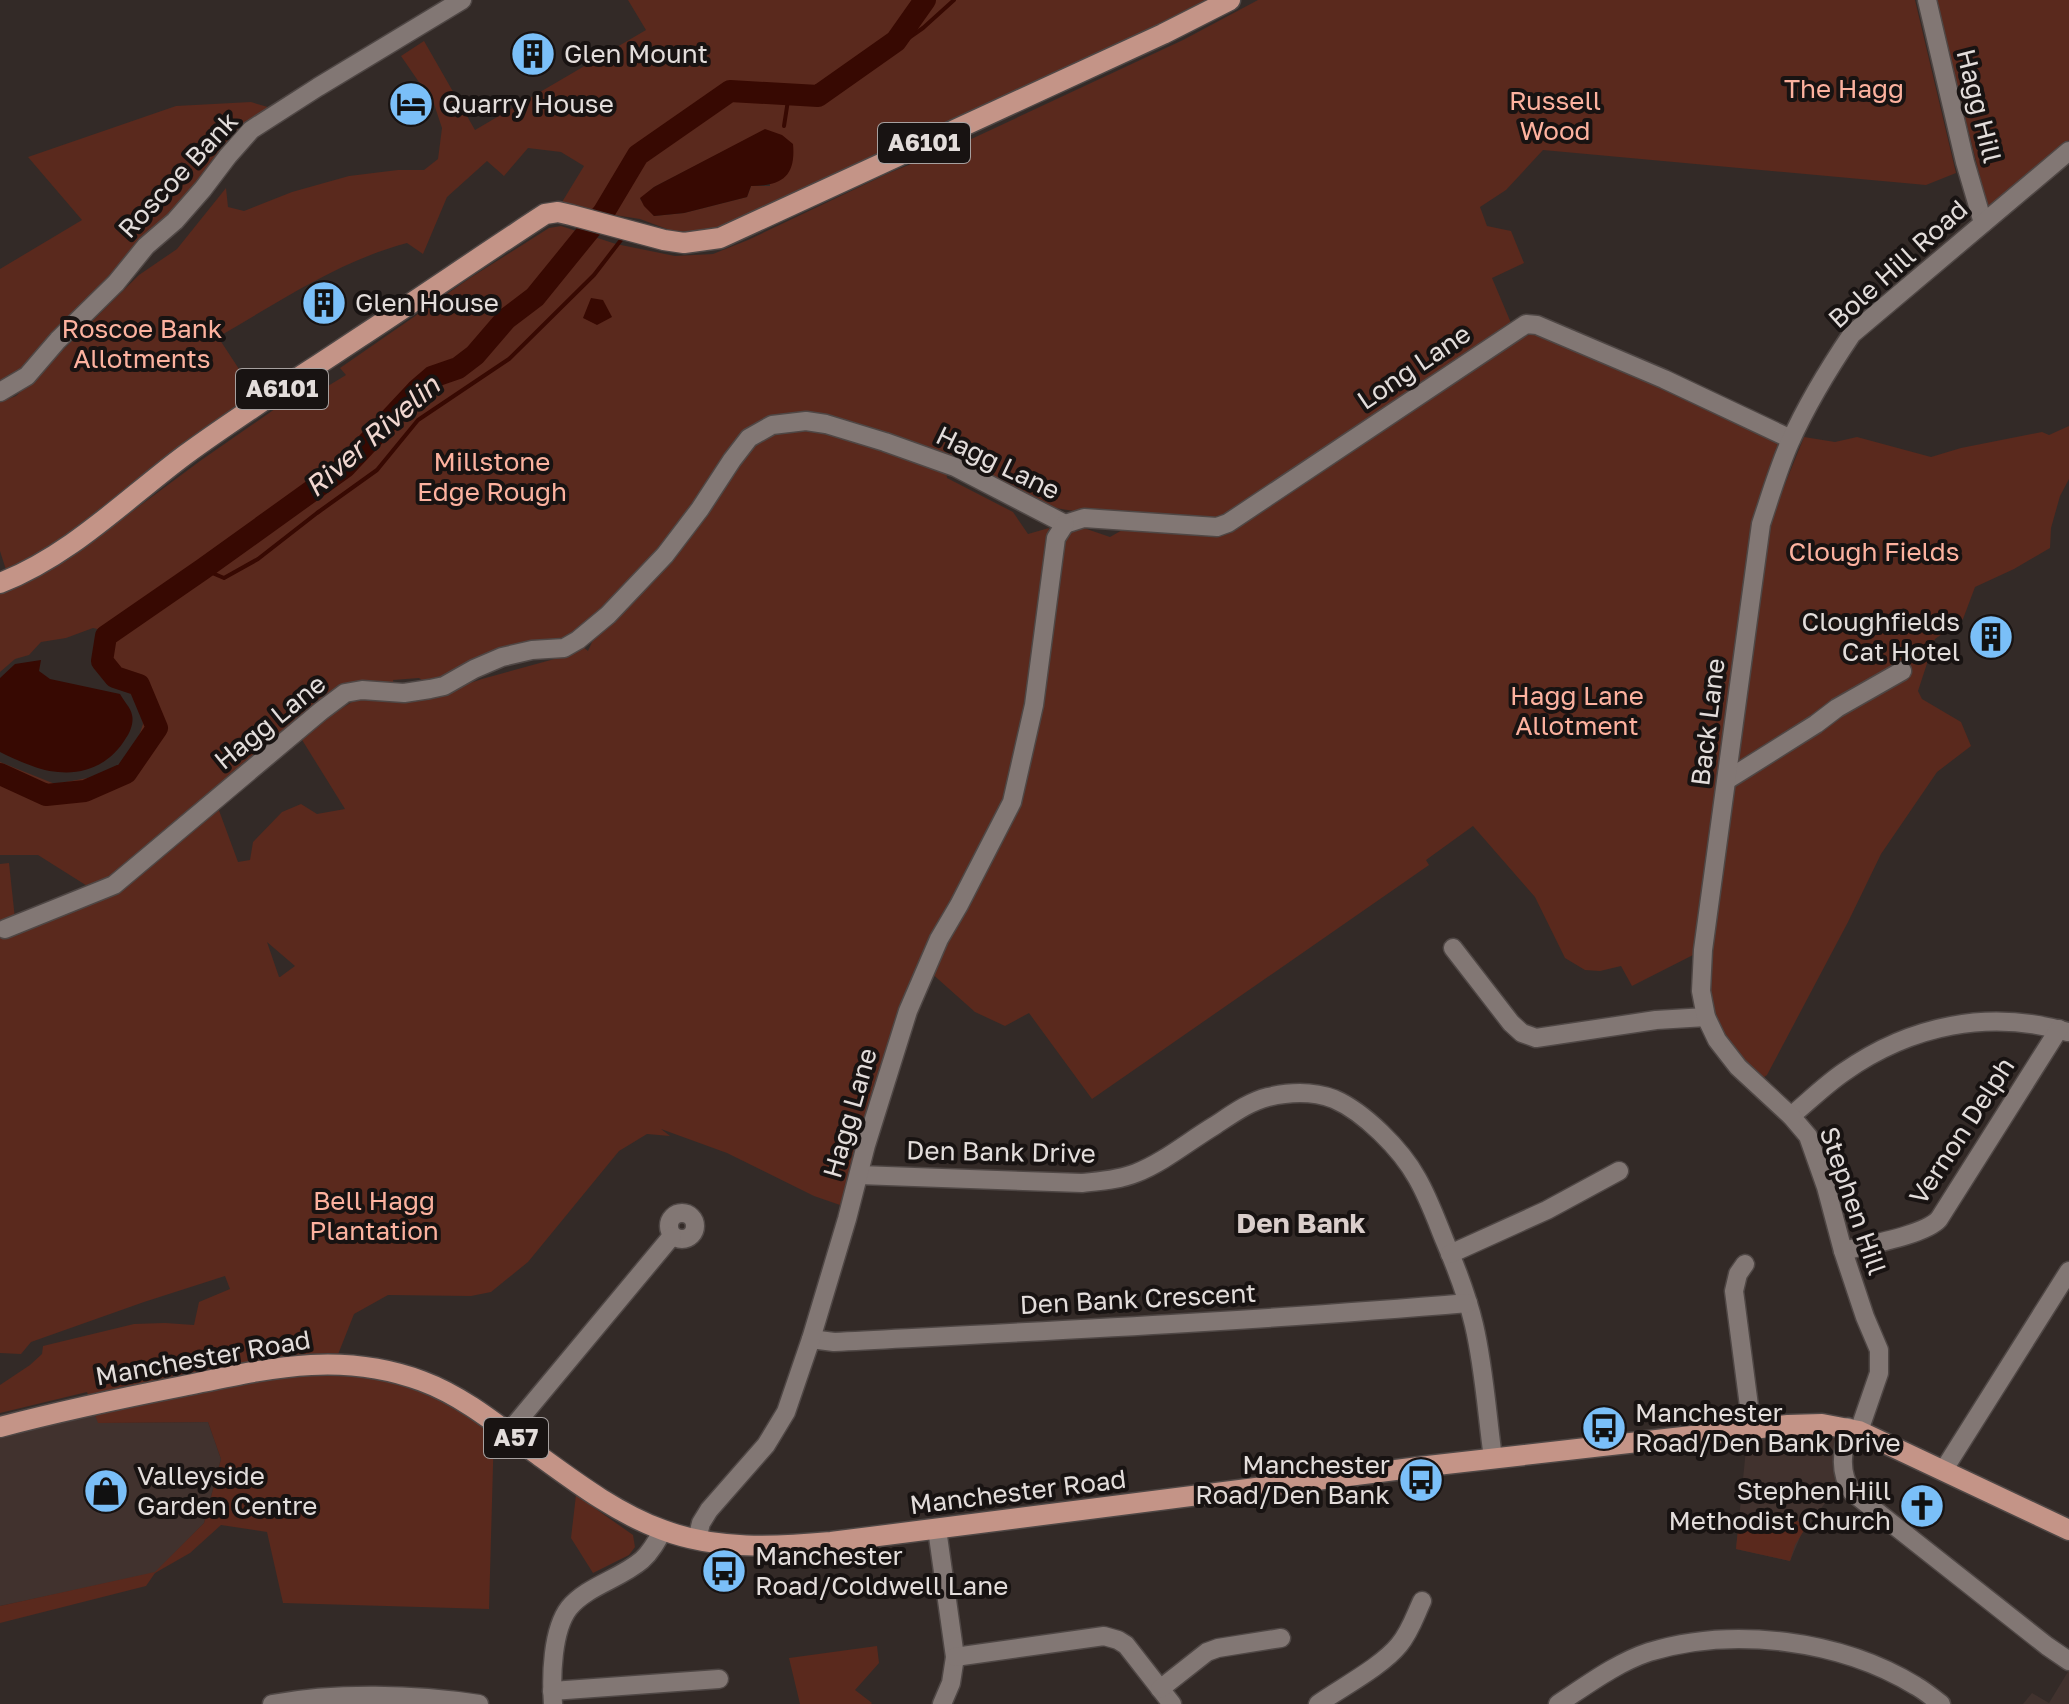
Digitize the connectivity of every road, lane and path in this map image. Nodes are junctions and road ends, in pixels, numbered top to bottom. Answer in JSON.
{"nodes":[{"id":1,"x":462,"y":0,"type":"edge"},
{"id":2,"x":1230,"y":0,"type":"edge"},
{"id":3,"x":1927,"y":0,"type":"edge"},
{"id":4,"x":2069,"y":151,"type":"edge"},
{"id":5,"x":1983,"y":223,"type":"junction"},
{"id":6,"x":0,"y":392,"type":"edge"},
{"id":7,"x":1791,"y":439,"type":"junction"},
{"id":8,"x":1065,"y":524,"type":"junction"},
{"id":9,"x":0,"y":583,"type":"edge"},
{"id":10,"x":1902,"y":671,"type":"dead end"},
{"id":11,"x":1727,"y":780,"type":"junction"},
{"id":12,"x":5,"y":929,"type":"dead end"},
{"id":13,"x":1453,"y":948,"type":"dead end"},
{"id":14,"x":1706,"y":1017,"type":"junction"},
{"id":15,"x":2064,"y":1031,"type":"edge"},
{"id":16,"x":1791,"y":1116,"type":"junction"},
{"id":17,"x":1619,"y":1171,"type":"dead end"},
{"id":18,"x":859,"y":1175,"type":"junction"},
{"id":19,"x":672,"y":1236,"type":"dead end"},
{"id":20,"x":1843,"y":1251,"type":"junction"},
{"id":21,"x":1450,"y":1254,"type":"junction"},
{"id":22,"x":1745,"y":1264,"type":"dead end"},
{"id":23,"x":2069,"y":1271,"type":"edge"},
{"id":24,"x":1468,"y":1303,"type":"junction"},
{"id":25,"x":811,"y":1339,"type":"junction"},
{"id":26,"x":0,"y":1427,"type":"edge"},
{"id":27,"x":1752,"y":1429,"type":"junction"},
{"id":28,"x":1854,"y":1429,"type":"junction"},
{"id":29,"x":508,"y":1433,"type":"junction"},
{"id":30,"x":1493,"y":1458,"type":"junction"},
{"id":31,"x":1943,"y":1471,"type":"junction"},
{"id":32,"x":937,"y":1529,"type":"junction"},
{"id":33,"x":663,"y":1530,"type":"junction"},
{"id":34,"x":2069,"y":1530,"type":"edge"},
{"id":35,"x":697,"y":1539,"type":"junction"},
{"id":36,"x":1422,"y":1601,"type":"dead end"},
{"id":37,"x":1281,"y":1638,"type":"dead end"},
{"id":38,"x":955,"y":1657,"type":"junction"},
{"id":39,"x":2069,"y":1661,"type":"edge"},
{"id":40,"x":719,"y":1679,"type":"dead end"},
{"id":41,"x":1160,"y":1689,"type":"junction"},
{"id":42,"x":552,"y":1698,"type":"edge"},
{"id":43,"x":272,"y":1704,"type":"edge"},
{"id":44,"x":479,"y":1704,"type":"edge"},
{"id":45,"x":942,"y":1704,"type":"edge"},
{"id":46,"x":1172,"y":1704,"type":"edge"},
{"id":47,"x":1318,"y":1704,"type":"edge"},
{"id":48,"x":1558,"y":1704,"type":"edge"},
{"id":49,"x":1941,"y":1704,"type":"edge"}],
"edges":[{"from":1,"to":6,"type":"street","name":"Roscoe Bank"},
{"from":2,"to":9,"type":"main road","number":"A6101"},
{"from":3,"to":5,"type":"street","name":"Hagg Hill"},
{"from":4,"to":5,"type":"street","name":"Bole Hill Road"},
{"from":5,"to":7,"type":"street","name":"Bole Hill Road"},
{"from":7,"to":8,"type":"street","name":"Long Lane"},
{"from":7,"to":11,"type":"street","name":"Back Lane"},
{"from":8,"to":12,"type":"street","name":"Hagg Lane"},
{"from":8,"to":18,"type":"street","name":"Hagg Lane"},
{"from":10,"to":11,"type":"street"},
{"from":11,"to":14,"type":"street","name":"Back Lane"},
{"from":13,"to":14,"type":"street"},
{"from":14,"to":16,"type":"street","name":"Stephen Hill"},
{"from":15,"to":16,"type":"street"},
{"from":15,"to":20,"type":"street","name":"Vernon Delph"},
{"from":16,"to":20,"type":"street","name":"Stephen Hill"},
{"from":17,"to":21,"type":"street"},
{"from":18,"to":21,"type":"street","name":"Den Bank Drive"},
{"from":18,"to":25,"type":"street","name":"Hagg Lane"},
{"from":19,"to":29,"type":"street"},
{"from":20,"to":28,"type":"street","name":"Stephen Hill"},
{"from":21,"to":24,"type":"street","name":"Den Bank Drive"},
{"from":22,"to":27,"type":"street"},
{"from":23,"to":31,"type":"street"},
{"from":24,"to":25,"type":"street","name":"Den Bank Crescent"},
{"from":24,"to":30,"type":"street","name":"Den Bank Drive"},
{"from":25,"to":35,"type":"street","name":"Hagg Lane"},
{"from":26,"to":29,"type":"main road","name":"Manchester Road","number":"A57"},
{"from":27,"to":28,"type":"main road","name":"Manchester Road","number":"A57"},
{"from":27,"to":30,"type":"main road","name":"Manchester Road","number":"A57"},
{"from":28,"to":31,"type":"main road","name":"Manchester Road","number":"A57"},
{"from":28,"to":39,"type":"street","name":"Stephen Hill"},
{"from":29,"to":33,"type":"main road","name":"Manchester Road","number":"A57"},
{"from":30,"to":32,"type":"main road","name":"Manchester Road","number":"A57"},
{"from":31,"to":34,"type":"main road","name":"Manchester Road","number":"A57"},
{"from":32,"to":35,"type":"main road","name":"Manchester Road","number":"A57"},
{"from":32,"to":38,"type":"street"},
{"from":33,"to":35,"type":"main road","name":"Manchester Road","number":"A57"},
{"from":33,"to":42,"type":"street"},
{"from":36,"to":47,"type":"street"},
{"from":37,"to":41,"type":"street"},
{"from":38,"to":41,"type":"street"},
{"from":38,"to":45,"type":"street"},
{"from":40,"to":42,"type":"street"},
{"from":41,"to":46,"type":"street"},
{"from":43,"to":44,"type":"street"},
{"from":48,"to":49,"type":"street"}]}
